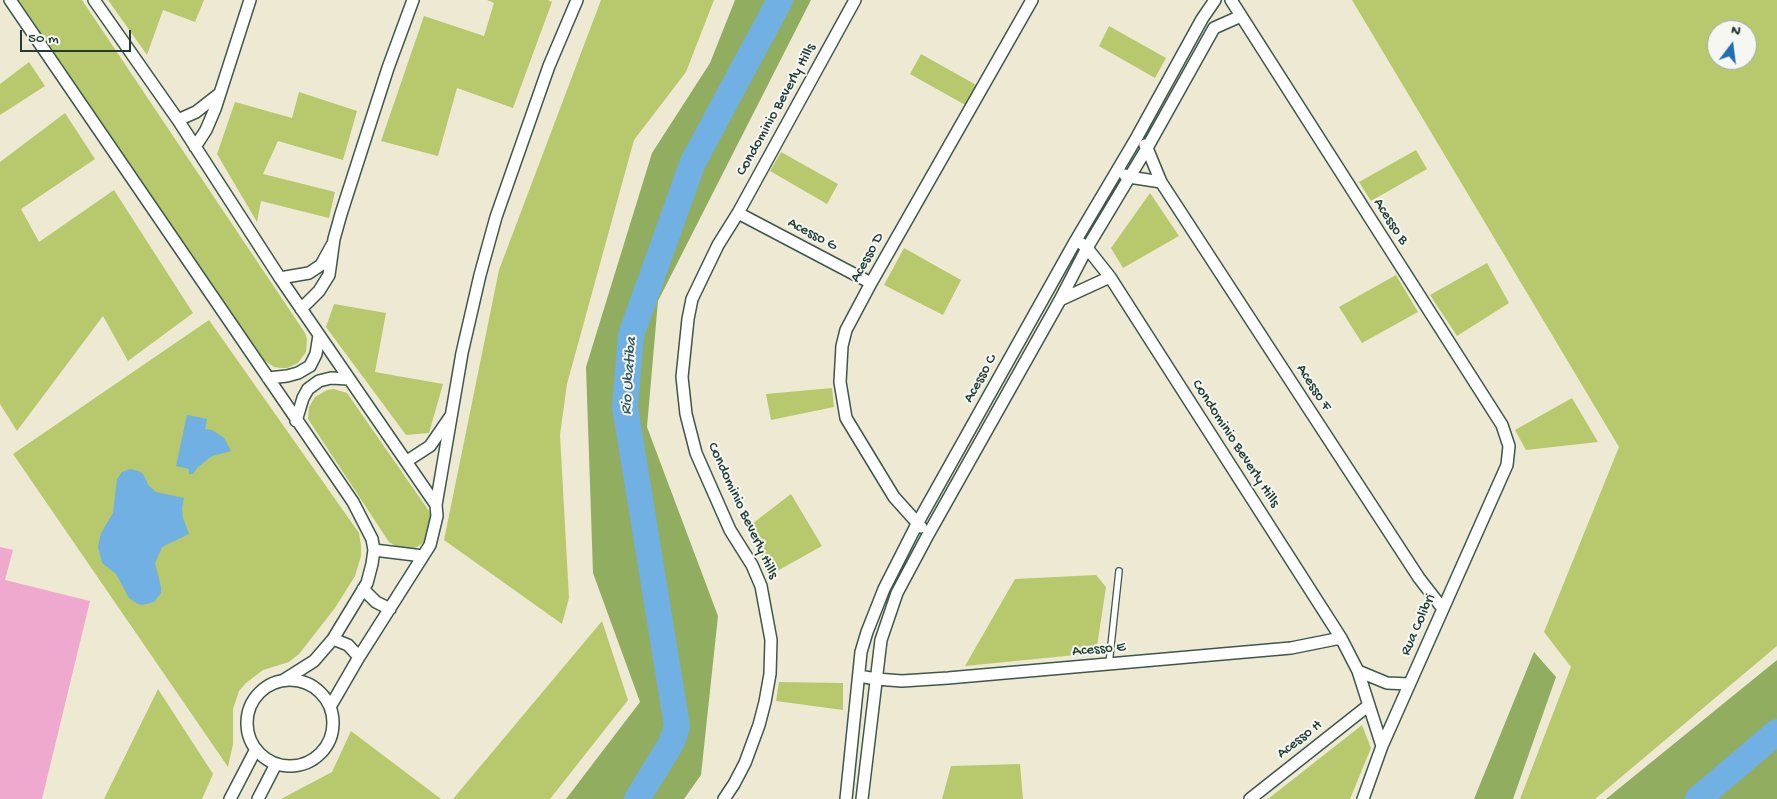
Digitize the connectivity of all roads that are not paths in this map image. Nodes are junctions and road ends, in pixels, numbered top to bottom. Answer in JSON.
{"nodes":[{"id":1,"x":10,"y":0,"type":"edge"},
{"id":2,"x":94,"y":0,"type":"edge"},
{"id":3,"x":250,"y":0,"type":"edge"},
{"id":4,"x":413,"y":0,"type":"edge"},
{"id":5,"x":577,"y":0,"type":"edge"},
{"id":6,"x":855,"y":0,"type":"edge"},
{"id":7,"x":1032,"y":0,"type":"edge"},
{"id":8,"x":1215,"y":0,"type":"edge"},
{"id":9,"x":1231,"y":0,"type":"edge"},
{"id":10,"x":1241,"y":16,"type":"junction"},
{"id":11,"x":1202,"y":19,"type":"junction"},
{"id":12,"x":1214,"y":28,"type":"junction"},
{"id":13,"x":219,"y":94,"type":"junction"},
{"id":14,"x":178,"y":120,"type":"junction"},
{"id":15,"x":1137,"y":137,"type":"junction"},
{"id":16,"x":195,"y":147,"type":"junction"},
{"id":17,"x":1148,"y":148,"type":"junction"},
{"id":18,"x":1117,"y":170,"type":"junction"},
{"id":19,"x":1129,"y":177,"type":"junction"},
{"id":20,"x":1161,"y":182,"type":"junction"},
{"id":21,"x":738,"y":213,"type":"junction"},
{"id":22,"x":334,"y":239,"type":"junction"},
{"id":23,"x":1076,"y":240,"type":"junction"},
{"id":24,"x":1087,"y":248,"type":"junction"},
{"id":25,"x":1110,"y":277,"type":"junction"},
{"id":26,"x":280,"y":278,"type":"junction"},
{"id":27,"x":871,"y":283,"type":"junction"},
{"id":28,"x":1060,"y":300,"type":"junction"},
{"id":29,"x":301,"y":309,"type":"junction"},
{"id":30,"x":319,"y":335,"type":"junction"},
{"id":31,"x":268,"y":378,"type":"junction"},
{"id":32,"x":349,"y":379,"type":"junction"},
{"id":33,"x":453,"y":413,"type":"junction"},
{"id":34,"x":296,"y":421,"type":"junction"},
{"id":35,"x":407,"y":461,"type":"junction"},
{"id":36,"x":1507,"y":465,"type":"joint"},
{"id":37,"x":436,"y":505,"type":"junction"},
{"id":38,"x":917,"y":524,"type":"junction"},
{"id":39,"x":929,"y":533,"type":"junction"},
{"id":40,"x":374,"y":550,"type":"junction"},
{"id":41,"x":423,"y":556,"type":"junction"},
{"id":42,"x":1119,"y":571,"type":"dead end"},
{"id":43,"x":364,"y":589,"type":"junction"},
{"id":44,"x":390,"y":608,"type":"junction"},
{"id":45,"x":1443,"y":609,"type":"junction"},
{"id":46,"x":1341,"y":638,"type":"junction"},
{"id":47,"x":333,"y":639,"type":"junction"},
{"id":48,"x":359,"y":657,"type":"junction"},
{"id":49,"x":1109,"y":664,"type":"junction"},
{"id":50,"x":1358,"y":672,"type":"junction"},
{"id":51,"x":859,"y":676,"type":"junction"},
{"id":52,"x":876,"y":679,"type":"junction"},
{"id":53,"x":284,"y":680,"type":"junction"},
{"id":54,"x":1409,"y":684,"type":"junction"},
{"id":55,"x":1369,"y":705,"type":"junction"},
{"id":56,"x":330,"y":707,"type":"junction"},
{"id":57,"x":1382,"y":746,"type":"junction"},
{"id":58,"x":256,"y":749,"type":"junction"},
{"id":59,"x":276,"y":764,"type":"junction"},
{"id":60,"x":230,"y":799,"type":"edge"},
{"id":61,"x":258,"y":799,"type":"edge"},
{"id":62,"x":724,"y":799,"type":"edge"},
{"id":63,"x":846,"y":799,"type":"edge"},
{"id":64,"x":862,"y":799,"type":"edge"},
{"id":65,"x":1250,"y":799,"type":"edge"},
{"id":66,"x":1363,"y":799,"type":"edge"}],
"edges":[{"from":1,"to":31,"type":"street"},
{"from":2,"to":14,"type":"street"},
{"from":3,"to":13,"type":"street"},
{"from":4,"to":22,"type":"street"},
{"from":5,"to":33,"type":"street"},
{"from":6,"to":21,"type":"street","name":"Condominio Beverly Hills"},
{"from":7,"to":27,"type":"street","name":"Acesso D"},
{"from":8,"to":11,"type":"street","name":"Acesso C"},
{"from":9,"to":10,"type":"street","name":"Acesso B"},
{"from":10,"to":12,"type":"street"},
{"from":10,"to":36,"type":"street","name":"Acesso B"},
{"from":11,"to":12,"type":"street"},
{"from":11,"to":15,"type":"street","name":"Acesso C"},
{"from":12,"to":17,"type":"street","name":"Acesso C"},
{"from":13,"to":14,"type":"street"},
{"from":13,"to":16,"type":"street"},
{"from":14,"to":16,"type":"street"},
{"from":15,"to":17,"type":"street","name":"Acesso F"},
{"from":15,"to":18,"type":"street","name":"Acesso C"},
{"from":16,"to":26,"type":"street"},
{"from":17,"to":19,"type":"street","name":"Acesso C"},
{"from":17,"to":20,"type":"street","name":"Acesso F"},
{"from":18,"to":19,"type":"street"},
{"from":18,"to":23,"type":"street","name":"Acesso C"},
{"from":19,"to":20,"type":"street"},
{"from":19,"to":24,"type":"street","name":"Acesso C"},
{"from":20,"to":45,"type":"street","name":"Acesso F"},
{"from":21,"to":27,"type":"street","name":"Acesso G"},
{"from":21,"to":62,"type":"street","name":"Condominio Beverly Hills"},
{"from":22,"to":26,"type":"street"},
{"from":22,"to":29,"type":"street"},
{"from":23,"to":24,"type":"street","name":"Condominio Beverly Hills"},
{"from":23,"to":38,"type":"street","name":"Acesso C"},
{"from":24,"to":25,"type":"street","name":"Condominio Beverly Hills"},
{"from":24,"to":28,"type":"street","name":"Acesso C"},
{"from":25,"to":28,"type":"street"},
{"from":25,"to":46,"type":"street","name":"Condominio Beverly Hills"},
{"from":26,"to":29,"type":"street"},
{"from":27,"to":38,"type":"street","name":"Acesso D"},
{"from":28,"to":39,"type":"street","name":"Acesso C"},
{"from":29,"to":30,"type":"street"},
{"from":30,"to":31,"type":"street"},
{"from":30,"to":32,"type":"street"},
{"from":31,"to":34,"type":"street"},
{"from":32,"to":34,"type":"street"},
{"from":32,"to":35,"type":"street"},
{"from":33,"to":35,"type":"street"},
{"from":33,"to":37,"type":"street"},
{"from":34,"to":40,"type":"street"},
{"from":35,"to":37,"type":"street"},
{"from":36,"to":45,"type":"street","name":"Rua Colibri"},
{"from":37,"to":41,"type":"street"},
{"from":38,"to":39,"type":"street","name":"Acesso D"},
{"from":38,"to":51,"type":"street","name":"Acesso C"},
{"from":39,"to":52,"type":"street","name":"Acesso C"},
{"from":40,"to":41,"type":"street"},
{"from":40,"to":43,"type":"street"},
{"from":41,"to":44,"type":"street"},
{"from":42,"to":49,"type":"lane"},
{"from":43,"to":44,"type":"street"},
{"from":43,"to":47,"type":"street"},
{"from":44,"to":48,"type":"street"},
{"from":45,"to":54,"type":"street","name":"Rua Colibri"},
{"from":46,"to":49,"type":"street","name":"Acesso E"},
{"from":46,"to":50,"type":"street","name":"Condominio Beverly Hills"},
{"from":47,"to":48,"type":"street"},
{"from":47,"to":53,"type":"street"},
{"from":48,"to":56,"type":"street"},
{"from":49,"to":52,"type":"street","name":"Acesso E"},
{"from":50,"to":54,"type":"street"},
{"from":50,"to":55,"type":"street","name":"Condominio Beverly Hills"},
{"from":51,"to":52,"type":"street","name":"Acesso E"},
{"from":51,"to":63,"type":"street","name":"Acesso C"},
{"from":52,"to":64,"type":"street","name":"Acesso C"},
{"from":53,"to":56,"type":"street"},
{"from":53,"to":58,"type":"street"},
{"from":54,"to":57,"type":"street","name":"Rua Colibri"},
{"from":55,"to":57,"type":"street","name":"Condominio Beverly Hills"},
{"from":55,"to":65,"type":"street","name":"Acesso H"},
{"from":56,"to":59,"type":"street"},
{"from":57,"to":66,"type":"street","name":"Rua Colibri"},
{"from":58,"to":59,"type":"street"},
{"from":58,"to":60,"type":"street"},
{"from":59,"to":61,"type":"street"}]}
